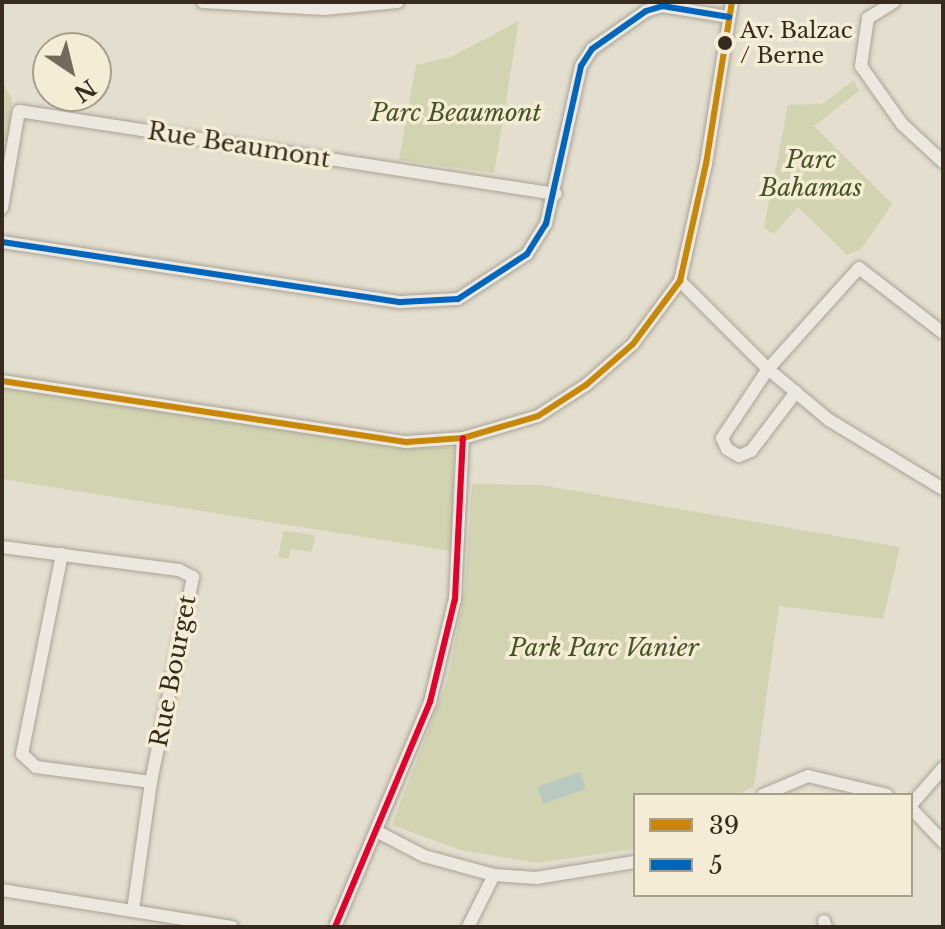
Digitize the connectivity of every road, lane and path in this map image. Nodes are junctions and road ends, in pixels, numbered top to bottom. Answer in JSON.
{"nodes":[{"id":1,"x":203,"y":2,"type":"edge"},
{"id":2,"x":398,"y":2,"type":"edge"},
{"id":3,"x":732,"y":2,"type":"edge"},
{"id":4,"x":894,"y":2,"type":"edge"},
{"id":5,"x":729,"y":17,"type":"junction"},
{"id":6,"x":943,"y":162,"type":"edge"},
{"id":7,"x":556,"y":194,"type":"junction"},
{"id":8,"x":2,"y":208,"type":"edge"},
{"id":9,"x":2,"y":242,"type":"edge"},
{"id":10,"x":680,"y":281,"type":"junction"},
{"id":11,"x":943,"y":333,"type":"edge"},
{"id":12,"x":768,"y":369,"type":"junction"},
{"id":13,"x":2,"y":381,"type":"edge"},
{"id":14,"x":796,"y":392,"type":"junction"},
{"id":15,"x":463,"y":438,"type":"junction"},
{"id":16,"x":943,"y":489,"type":"edge"},
{"id":17,"x":2,"y":547,"type":"edge"},
{"id":18,"x":62,"y":554,"type":"junction"},
{"id":19,"x":943,"y":768,"type":"edge"},
{"id":20,"x":151,"y":782,"type":"junction"},
{"id":21,"x":768,"y":793,"type":"edge"},
{"id":22,"x":879,"y":793,"type":"edge"},
{"id":23,"x":913,"y":804,"type":"edge"},
{"id":24,"x":913,"y":808,"type":"edge"},
{"id":25,"x":376,"y":831,"type":"junction"},
{"id":26,"x":943,"y":842,"type":"edge"},
{"id":27,"x":633,"y":862,"type":"edge"},
{"id":28,"x":494,"y":875,"type":"junction"},
{"id":29,"x":2,"y":890,"type":"edge"},
{"id":30,"x":133,"y":910,"type":"junction"},
{"id":31,"x":232,"y":927,"type":"edge"},
{"id":32,"x":335,"y":927,"type":"edge"},
{"id":33,"x":468,"y":927,"type":"edge"}],
"edges":[{"from":1,"to":2,"type":"street"},
{"from":3,"to":5,"type":"street"},
{"from":4,"to":6,"type":"street"},
{"from":5,"to":7,"type":"street"},
{"from":5,"to":10,"type":"street"},
{"from":7,"to":8,"type":"street","name":"Rue Beaumont"},
{"from":7,"to":9,"type":"street"},
{"from":10,"to":12,"type":"street"},
{"from":10,"to":15,"type":"street"},
{"from":11,"to":12,"type":"street"},
{"from":12,"to":14,"type":"street"},
{"from":12,"to":14,"type":"street"},
{"from":13,"to":15,"type":"street"},
{"from":14,"to":16,"type":"street"},
{"from":15,"to":25,"type":"street"},
{"from":17,"to":18,"type":"street","name":"Rue Bourget"},
{"from":18,"to":20,"type":"street"},
{"from":18,"to":20,"type":"street","name":"Rue Bourget"},
{"from":19,"to":23,"type":"street"},
{"from":20,"to":30,"type":"street","name":"Rue Bourget"},
{"from":21,"to":22,"type":"street"},
{"from":24,"to":26,"type":"street"},
{"from":25,"to":28,"type":"street"},
{"from":25,"to":32,"type":"street"},
{"from":27,"to":28,"type":"street"},
{"from":28,"to":33,"type":"street"},
{"from":29,"to":30,"type":"street"},
{"from":30,"to":31,"type":"street"}]}
